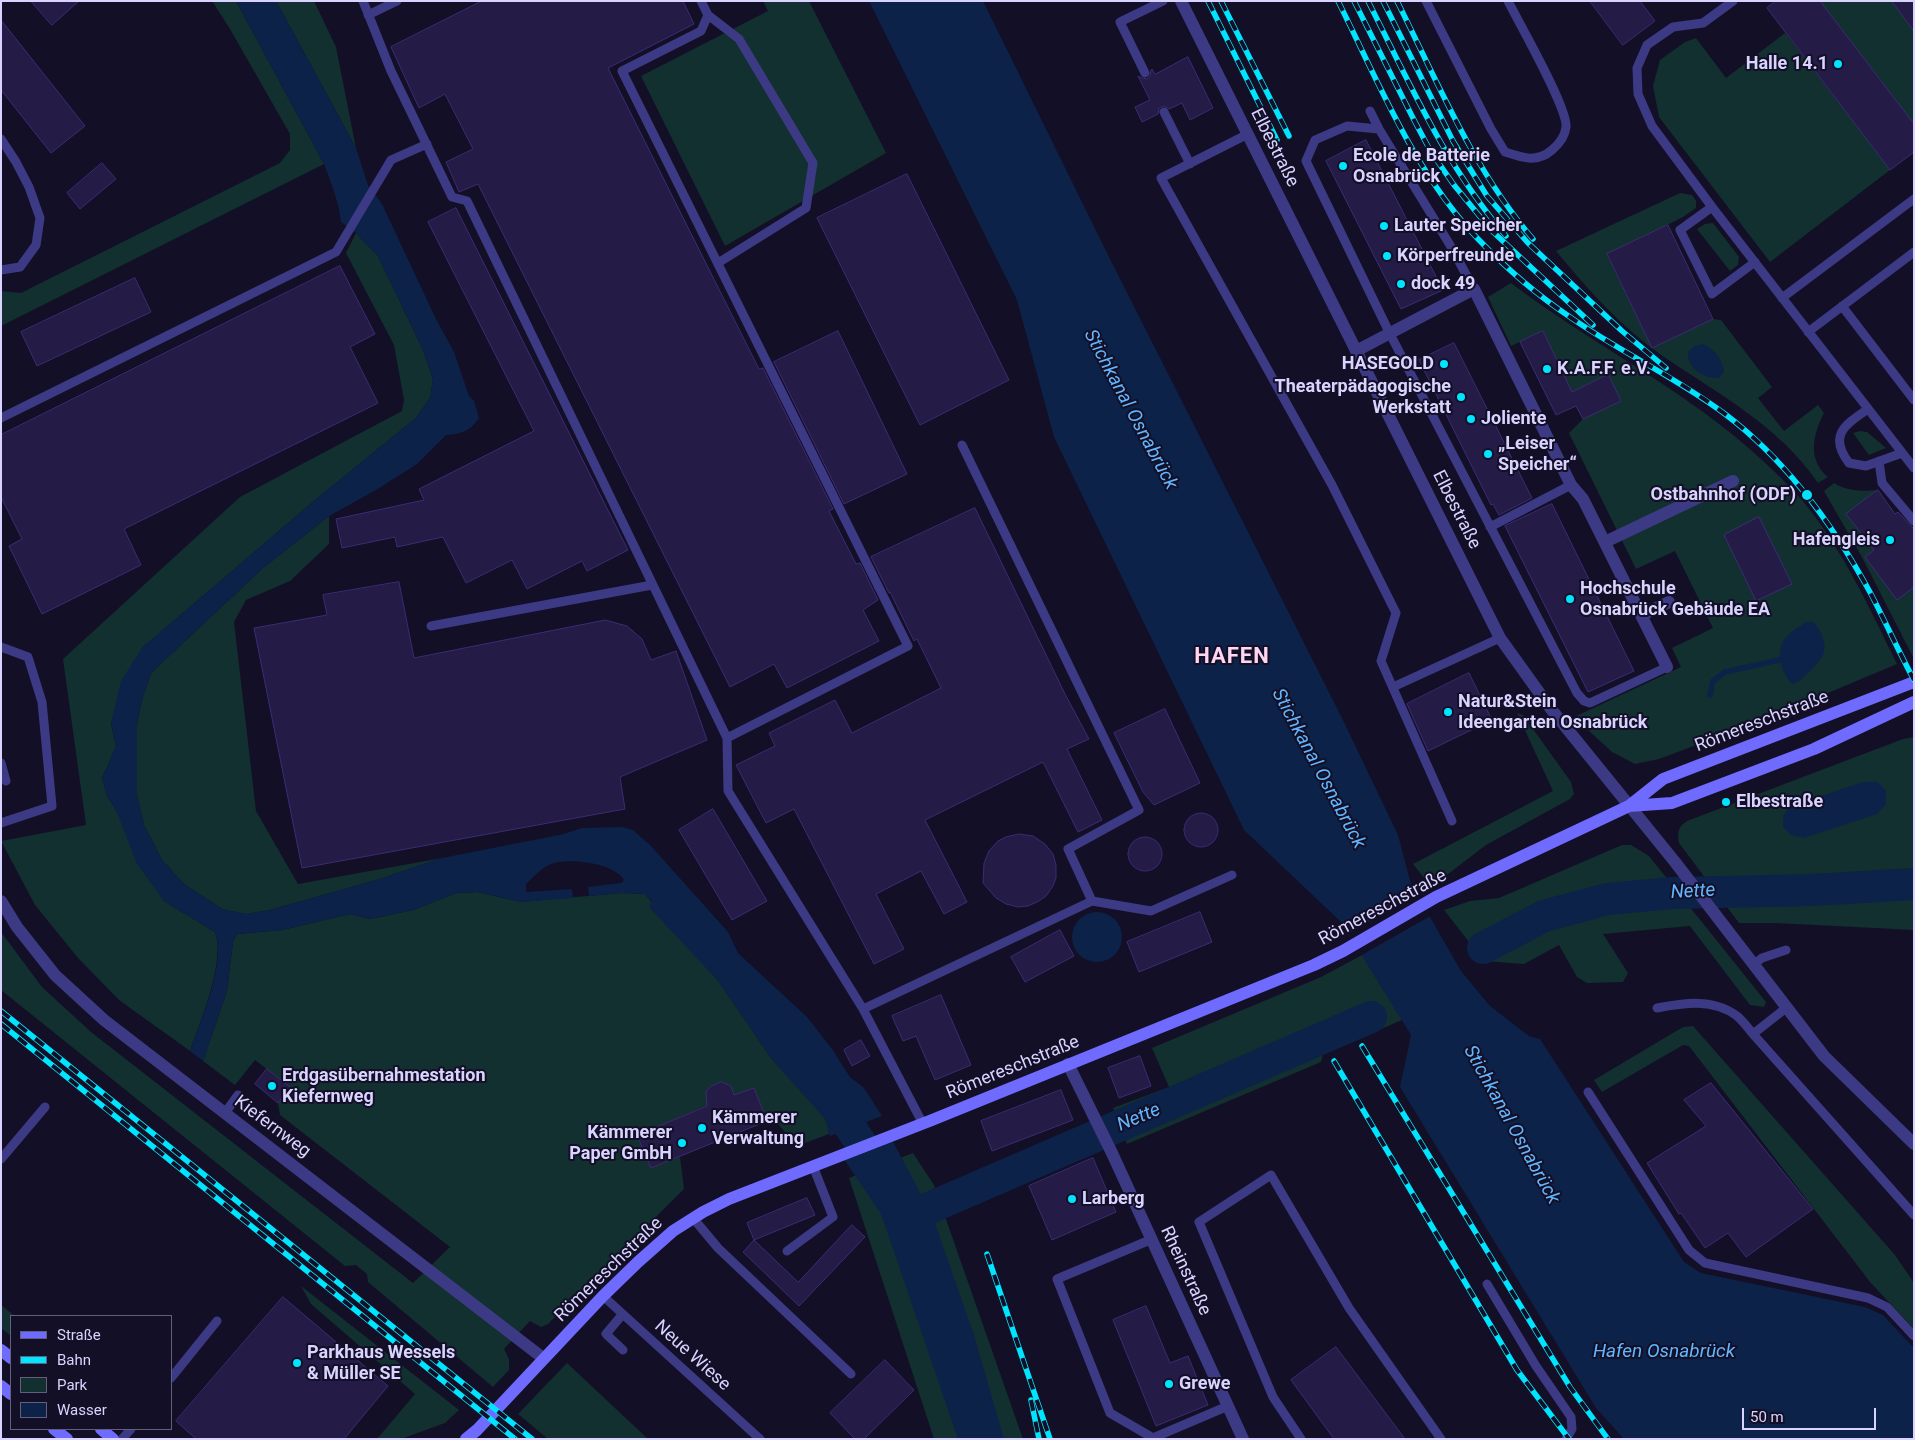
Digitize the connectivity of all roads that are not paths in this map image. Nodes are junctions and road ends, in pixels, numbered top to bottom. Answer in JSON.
{"nodes":[{"id":1,"x":363,"y":1,"type":"edge"},
{"id":2,"x":397,"y":1,"type":"edge"},
{"id":3,"x":701,"y":1,"type":"edge"},
{"id":4,"x":1163,"y":1,"type":"edge"},
{"id":5,"x":1181,"y":1,"type":"edge"},
{"id":6,"x":1426,"y":1,"type":"edge"},
{"id":7,"x":1508,"y":1,"type":"edge"},
{"id":8,"x":1733,"y":1,"type":"edge"},
{"id":9,"x":368,"y":15,"type":"junction"},
{"id":10,"x":708,"y":15,"type":"junction"},
{"id":11,"x":1145,"y":73,"type":"dead end"},
{"id":12,"x":1164,"y":112,"type":"dead end"},
{"id":13,"x":1370,"y":112,"type":"dead end"},
{"id":14,"x":1379,"y":129,"type":"junction"},
{"id":15,"x":1248,"y":134,"type":"junction"},
{"id":16,"x":1,"y":139,"type":"edge"},
{"id":17,"x":427,"y":144,"type":"junction"},
{"id":18,"x":1190,"y":164,"type":"junction"},
{"id":19,"x":1914,"y":199,"type":"edge"},
{"id":20,"x":1712,"y":207,"type":"junction"},
{"id":21,"x":1914,"y":252,"type":"edge"},
{"id":22,"x":1754,"y":262,"type":"junction"},
{"id":23,"x":718,"y":263,"type":"junction"},
{"id":24,"x":1,"y":270,"type":"edge"},
{"id":25,"x":1474,"y":289,"type":"junction"},
{"id":26,"x":1782,"y":298,"type":"junction"},
{"id":27,"x":1842,"y":306,"type":"junction"},
{"id":28,"x":1808,"y":332,"type":"junction"},
{"id":29,"x":1390,"y":334,"type":"junction"},
{"id":30,"x":1356,"y":351,"type":"junction"},
{"id":31,"x":1914,"y":400,"type":"edge"},
{"id":32,"x":1868,"y":409,"type":"junction"},
{"id":33,"x":1,"y":418,"type":"edge"},
{"id":34,"x":962,"y":445,"type":"dead end"},
{"id":35,"x":1902,"y":452,"type":"junction"},
{"id":36,"x":1879,"y":461,"type":"junction"},
{"id":37,"x":1914,"y":468,"type":"edge"},
{"id":38,"x":1734,"y":481,"type":"dead end"},
{"id":39,"x":1571,"y":484,"type":"junction"},
{"id":40,"x":1914,"y":520,"type":"edge"},
{"id":41,"x":1490,"y":527,"type":"junction"},
{"id":42,"x":1605,"y":542,"type":"junction"},
{"id":43,"x":652,"y":585,"type":"junction"},
{"id":44,"x":1670,"y":602,"type":"dead end"},
{"id":45,"x":1642,"y":615,"type":"junction"},
{"id":46,"x":431,"y":626,"type":"dead end"},
{"id":47,"x":1500,"y":638,"type":"junction"},
{"id":48,"x":1,"y":646,"type":"edge"},
{"id":49,"x":1667,"y":666,"type":"joint"},
{"id":50,"x":1914,"y":682,"type":"edge"},
{"id":51,"x":1393,"y":688,"type":"junction"},
{"id":52,"x":1914,"y":702,"type":"edge"},
{"id":53,"x":727,"y":738,"type":"junction"},
{"id":54,"x":1,"y":763,"type":"edge"},
{"id":55,"x":6,"y":781,"type":"dead end"},
{"id":56,"x":1629,"y":806,"type":"junction"},
{"id":57,"x":1452,"y":821,"type":"dead end"},
{"id":58,"x":1,"y":823,"type":"edge"},
{"id":59,"x":1232,"y":875,"type":"dead end"},
{"id":60,"x":1,"y":901,"type":"edge"},
{"id":61,"x":1092,"y":901,"type":"junction"},
{"id":62,"x":1786,"y":950,"type":"dead end"},
{"id":63,"x":1752,"y":964,"type":"junction"},
{"id":64,"x":1657,"y":1008,"type":"dead end"},
{"id":65,"x":1786,"y":1008,"type":"junction"},
{"id":66,"x":863,"y":1009,"type":"junction"},
{"id":67,"x":1753,"y":1034,"type":"junction"},
{"id":68,"x":1068,"y":1064,"type":"junction"},
{"id":69,"x":1588,"y":1092,"type":"dead end"},
{"id":70,"x":238,"y":1095,"type":"dead end"},
{"id":71,"x":45,"y":1106,"type":"dead end"},
{"id":72,"x":225,"y":1113,"type":"junction"},
{"id":73,"x":923,"y":1124,"type":"junction"},
{"id":74,"x":1914,"y":1144,"type":"edge"},
{"id":75,"x":1,"y":1159,"type":"edge"},
{"id":76,"x":813,"y":1166,"type":"junction"},
{"id":77,"x":1914,"y":1215,"type":"edge"},
{"id":78,"x":693,"y":1218,"type":"junction"},
{"id":79,"x":1150,"y":1240,"type":"junction"},
{"id":80,"x":787,"y":1251,"type":"dead end"},
{"id":81,"x":1487,"y":1284,"type":"dead end"},
{"id":82,"x":603,"y":1296,"type":"junction"},
{"id":83,"x":622,"y":1314,"type":"junction"},
{"id":84,"x":217,"y":1321,"type":"dead end"},
{"id":85,"x":1914,"y":1336,"type":"edge"},
{"id":86,"x":623,"y":1350,"type":"dead end"},
{"id":87,"x":544,"y":1358,"type":"junction"},
{"id":88,"x":851,"y":1374,"type":"dead end"},
{"id":89,"x":172,"y":1377,"type":"edge"},
{"id":90,"x":1228,"y":1406,"type":"junction"},
{"id":91,"x":55,"y":1430,"type":"edge"},
{"id":92,"x":102,"y":1430,"type":"edge"},
{"id":93,"x":1568,"y":1438,"type":"edge"},
{"id":94,"x":67,"y":1439,"type":"edge"},
{"id":95,"x":113,"y":1439,"type":"edge"},
{"id":96,"x":466,"y":1439,"type":"edge"},
{"id":97,"x":760,"y":1439,"type":"edge"},
{"id":98,"x":1243,"y":1439,"type":"edge"},
{"id":99,"x":1301,"y":1439,"type":"edge"},
{"id":100,"x":1441,"y":1439,"type":"edge"}],
"edges":[{"from":1,"to":9,"type":"lane"},
{"from":2,"to":9,"type":"lane"},
{"from":3,"to":10,"type":"lane"},
{"from":4,"to":11,"type":"lane"},
{"from":5,"to":15,"type":"street","name":"Elbestraße"},
{"from":6,"to":7,"type":"lane"},
{"from":8,"to":20,"type":"lane"},
{"from":9,"to":17,"type":"lane"},
{"from":10,"to":23,"type":"lane"},
{"from":10,"to":23,"type":"lane"},
{"from":12,"to":18,"type":"lane"},
{"from":13,"to":14,"type":"lane"},
{"from":14,"to":25,"type":"lane"},
{"from":14,"to":29,"type":"lane"},
{"from":15,"to":18,"type":"lane"},
{"from":15,"to":30,"type":"street","name":"Elbestraße"},
{"from":16,"to":24,"type":"lane"},
{"from":17,"to":33,"type":"lane"},
{"from":17,"to":43,"type":"lane"},
{"from":18,"to":51,"type":"lane"},
{"from":19,"to":26,"type":"lane"},
{"from":20,"to":22,"type":"lane"},
{"from":20,"to":22,"type":"lane"},
{"from":21,"to":27,"type":"lane"},
{"from":22,"to":26,"type":"lane"},
{"from":23,"to":53,"type":"lane"},
{"from":25,"to":29,"type":"street"},
{"from":25,"to":39,"type":"street"},
{"from":26,"to":28,"type":"lane"},
{"from":27,"to":28,"type":"lane"},
{"from":27,"to":31,"type":"lane"},
{"from":28,"to":32,"type":"lane"},
{"from":29,"to":30,"type":"street"},
{"from":29,"to":41,"type":"lane"},
{"from":30,"to":47,"type":"street","name":"Elbestraße"},
{"from":32,"to":35,"type":"lane"},
{"from":32,"to":36,"type":"lane"},
{"from":34,"to":61,"type":"lane"},
{"from":35,"to":36,"type":"lane"},
{"from":35,"to":37,"type":"lane"},
{"from":36,"to":40,"type":"lane"},
{"from":38,"to":42,"type":"street"},
{"from":39,"to":41,"type":"lane"},
{"from":39,"to":42,"type":"street"},
{"from":41,"to":49,"type":"lane"},
{"from":42,"to":45,"type":"street"},
{"from":43,"to":46,"type":"lane"},
{"from":43,"to":53,"type":"lane"},
{"from":44,"to":45,"type":"street"},
{"from":45,"to":49,"type":"street"},
{"from":47,"to":51,"type":"lane"},
{"from":47,"to":56,"type":"street","name":"Elbestraße"},
{"from":48,"to":58,"type":"lane"},
{"from":50,"to":56,"type":"main road","name":"Römereschstraße"},
{"from":51,"to":57,"type":"lane"},
{"from":52,"to":56,"type":"main road","name":"Römereschstraße"},
{"from":53,"to":66,"type":"lane"},
{"from":54,"to":55,"type":"lane"},
{"from":56,"to":63,"type":"street","name":"Elbestraße"},
{"from":56,"to":68,"type":"main road","name":"Römereschstraße"},
{"from":59,"to":61,"type":"lane"},
{"from":60,"to":72,"type":"street","name":"Kiefernweg"},
{"from":61,"to":66,"type":"lane"},
{"from":62,"to":63,"type":"lane"},
{"from":63,"to":65,"type":"street","name":"Elbestraße"},
{"from":64,"to":67,"type":"lane"},
{"from":65,"to":67,"type":"lane"},
{"from":65,"to":74,"type":"street","name":"Elbestraße"},
{"from":66,"to":73,"type":"lane"},
{"from":67,"to":77,"type":"lane"},
{"from":68,"to":73,"type":"main road","name":"Römereschstraße"},
{"from":68,"to":79,"type":"street","name":"Rheinstraße"},
{"from":69,"to":85,"type":"lane"},
{"from":70,"to":72,"type":"lane"},
{"from":71,"to":75,"type":"lane"},
{"from":72,"to":87,"type":"street","name":"Kiefernweg"},
{"from":73,"to":76,"type":"main road","name":"Römereschstraße"},
{"from":76,"to":78,"type":"main road","name":"Römereschstraße"},
{"from":76,"to":80,"type":"lane"},
{"from":78,"to":82,"type":"main road","name":"Römereschstraße"},
{"from":78,"to":88,"type":"lane"},
{"from":79,"to":90,"type":"street","name":"Rheinstraße"},
{"from":79,"to":90,"type":"lane"},
{"from":81,"to":93,"type":"lane"},
{"from":82,"to":83,"type":"lane","name":"Neue Wiese"},
{"from":82,"to":87,"type":"main road","name":"Römereschstraße"},
{"from":83,"to":86,"type":"lane"},
{"from":83,"to":97,"type":"lane","name":"Neue Wiese"},
{"from":84,"to":89,"type":"lane"},
{"from":87,"to":96,"type":"main road","name":"Römereschstraße"},
{"from":90,"to":98,"type":"street","name":"Rheinstraße"},
{"from":91,"to":94,"type":"main road"},
{"from":92,"to":95,"type":"main road"},
{"from":99,"to":100,"type":"lane"}]}
